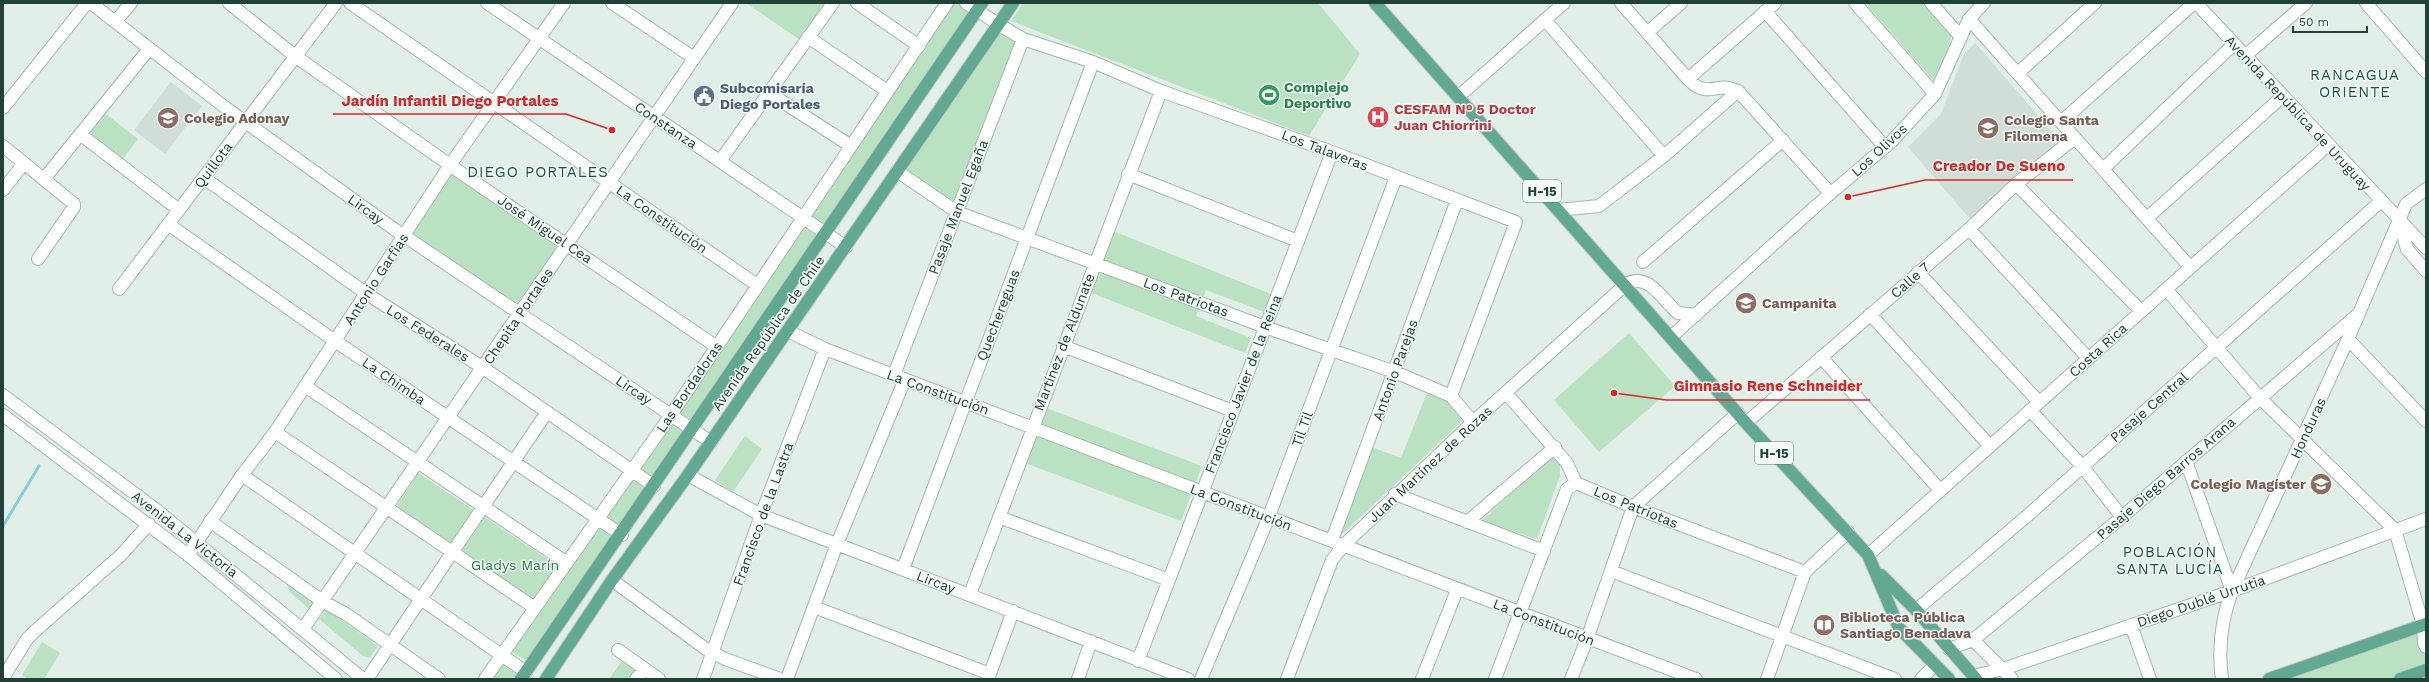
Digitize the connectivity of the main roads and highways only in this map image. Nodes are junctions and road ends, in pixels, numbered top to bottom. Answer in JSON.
{"nodes":[{"id":1,"x":1013,"y":3,"type":"edge"},
{"id":2,"x":1375,"y":3,"type":"edge"},
{"id":3,"x":980,"y":7,"type":"edge"},
{"id":4,"x":1876,"y":570,"type":"junction"},
{"id":5,"x":2424,"y":624,"type":"edge"},
{"id":6,"x":2426,"y":670,"type":"edge"},
{"id":7,"x":524,"y":675,"type":"edge"},
{"id":8,"x":1974,"y":678,"type":"edge"},
{"id":9,"x":546,"y":679,"type":"edge"},
{"id":10,"x":1949,"y":679,"type":"edge"},
{"id":11,"x":2269,"y":679,"type":"edge"},
{"id":12,"x":2400,"y":679,"type":"edge"}],
"edges":[{"from":1,"to":9,"type":"main road","name":"Avenida República de Chile"},
{"from":2,"to":4,"type":"main road","number":"H-15"},
{"from":3,"to":7,"type":"main road","name":"Avenida República de Chile"},
{"from":4,"to":8,"type":"main road","number":"H-15"},
{"from":4,"to":10,"type":"main road","number":"H-15"},
{"from":5,"to":11,"type":"main road"},
{"from":6,"to":12,"type":"main road"}]}
